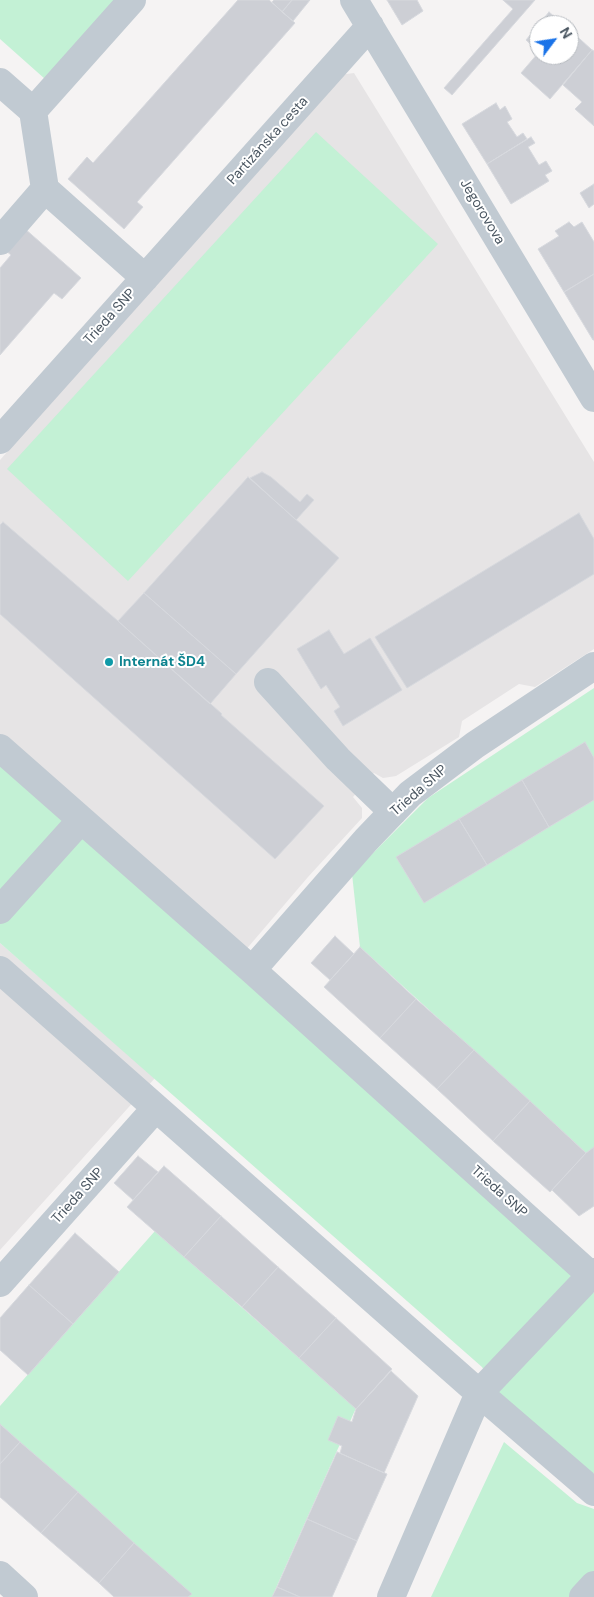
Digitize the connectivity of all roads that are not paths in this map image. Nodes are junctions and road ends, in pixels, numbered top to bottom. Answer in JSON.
{"nodes":[{"id":1,"x":132,"y":0,"type":"edge"},
{"id":2,"x":354,"y":0,"type":"edge"},
{"id":3,"x":370,"y":26,"type":"junction"},
{"id":4,"x":0,"y":82,"type":"edge"},
{"id":5,"x":33,"y":111,"type":"junction"},
{"id":6,"x":45,"y":189,"type":"junction"},
{"id":7,"x":0,"y":241,"type":"edge"},
{"id":8,"x":145,"y":278,"type":"junction"},
{"id":9,"x":594,"y":398,"type":"edge"},
{"id":10,"x":0,"y":440,"type":"edge"},
{"id":11,"x":594,"y":666,"type":"edge"},
{"id":12,"x":268,"y":682,"type":"dead end"},
{"id":13,"x":2,"y":755,"type":"edge"},
{"id":14,"x":393,"y":812,"type":"junction"},
{"id":15,"x":81,"y":820,"type":"junction"},
{"id":16,"x":0,"y":910,"type":"edge"},
{"id":17,"x":0,"y":970,"type":"edge"},
{"id":18,"x":252,"y":970,"type":"junction"},
{"id":19,"x":155,"y":1109,"type":"junction"},
{"id":20,"x":5,"y":1270,"type":"edge"},
{"id":21,"x":593,"y":1275,"type":"edge"},
{"id":22,"x":479,"y":1393,"type":"junction"},
{"id":23,"x":594,"y":1492,"type":"edge"},
{"id":24,"x":0,"y":1575,"type":"edge"},
{"id":25,"x":594,"y":1585,"type":"edge"},
{"id":26,"x":24,"y":1597,"type":"edge"},
{"id":27,"x":391,"y":1597,"type":"edge"},
{"id":28,"x":583,"y":1597,"type":"edge"}],
"edges":[{"from":1,"to":5,"type":"street"},
{"from":2,"to":3,"type":"street"},
{"from":3,"to":8,"type":"street","name":"Partizánska cesta"},
{"from":3,"to":9,"type":"street","name":"Jegorovova"},
{"from":4,"to":5,"type":"street"},
{"from":5,"to":6,"type":"street"},
{"from":6,"to":7,"type":"street"},
{"from":6,"to":8,"type":"street","name":"Trieda SNP"},
{"from":8,"to":10,"type":"street","name":"Trieda SNP"},
{"from":11,"to":14,"type":"street","name":"Trieda SNP"},
{"from":12,"to":14,"type":"street"},
{"from":13,"to":15,"type":"street","name":"Trieda SNP"},
{"from":14,"to":18,"type":"street","name":"Trieda SNP"},
{"from":15,"to":16,"type":"street"},
{"from":15,"to":18,"type":"street","name":"Trieda SNP"},
{"from":17,"to":19,"type":"street"},
{"from":18,"to":21,"type":"street","name":"Trieda SNP"},
{"from":19,"to":20,"type":"street","name":"Trieda SNP"},
{"from":19,"to":22,"type":"street"},
{"from":21,"to":22,"type":"street","name":"Trieda SNP"},
{"from":22,"to":23,"type":"street"},
{"from":22,"to":27,"type":"street","name":"Trieda SNP"},
{"from":24,"to":26,"type":"street"},
{"from":25,"to":28,"type":"street"}]}
